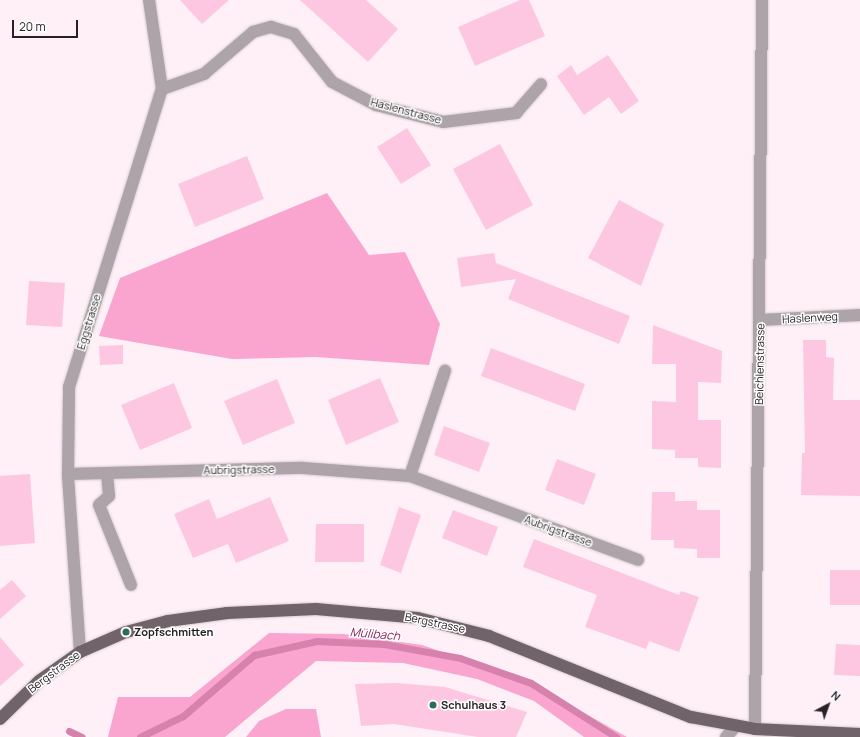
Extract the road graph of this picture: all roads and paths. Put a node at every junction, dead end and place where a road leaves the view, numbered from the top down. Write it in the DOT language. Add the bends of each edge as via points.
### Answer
graph roads {
  1 [pos="149,0"];
  2 [pos="762,0"];
  3 [pos="541,84"];
  4 [pos="162,89"];
  5 [pos="860,315"];
  6 [pos="760,320"];
  7 [pos="445,371"];
  8 [pos="107,473"];
  9 [pos="68,474"];
  10 [pos="410,476"];
  11 [pos="638,560"];
  12 [pos="131,585"];
  13 [pos="80,652"];
  14 [pos="0,718"];
  15 [pos="736,726"];
  16 [pos="755,729"];
  17 [pos="860,734"];
  18 [pos="726,737"];
  1 -- 4 [label="street, Eggstrasse"];
  2 -- 6 [label="street, Beichlenstrasse"];
  3 -- 4 [label="street, Haslenstrasse" via="516,113 443,122 376,105 332,82 294,34 271,27 253,32 204,74"];
  4 -- 9 [label="street, Eggstrasse" via="69,387"];
  5 -- 6 [label="street, Haslenweg"];
  6 -- 16 [label="street, Beichlenstrasse"];
  7 -- 10 [label="street"];
  8 -- 9 [label="street, Aubrigstrasse"];
  8 -- 10 [label="street, Aubrigstrasse" via="303,468"];
  8 -- 12 [label="street" via="109,496 99,505"];
  9 -- 13 [label="street, Eggstrasse"];
  10 -- 11 [label="street, Aubrigstrasse"];
  13 -- 14 [label="main road, Bergstrasse" via="39,681"];
  13 -- 15 [label="main road, Bergstrasse" via="126,632 168,621 228,613 316,609 389,614 418,618 489,636 691,718"];
  15 -- 16 [label="main road, Bergstrasse"];
  15 -- 18 [label="street"];
  16 -- 17 [label="main road, Bergstrasse"];
}
